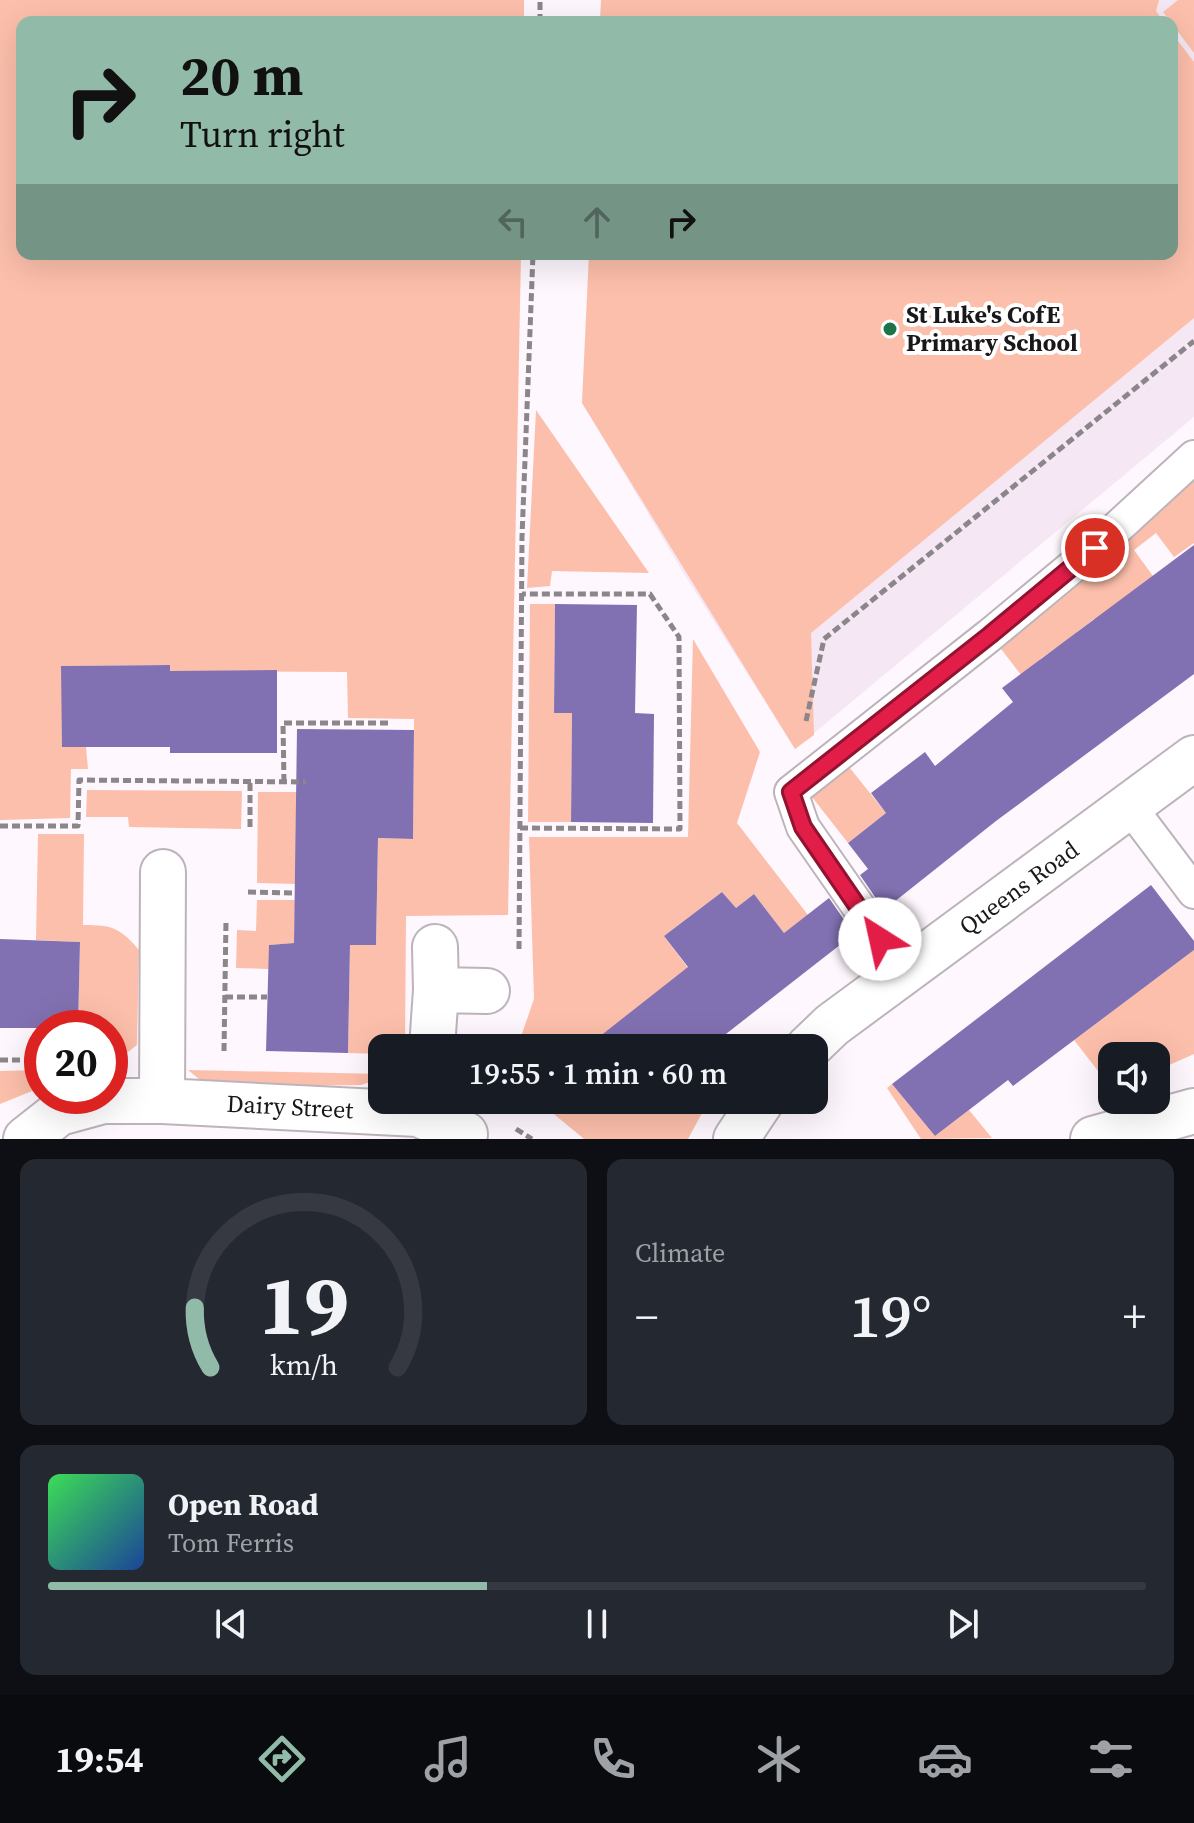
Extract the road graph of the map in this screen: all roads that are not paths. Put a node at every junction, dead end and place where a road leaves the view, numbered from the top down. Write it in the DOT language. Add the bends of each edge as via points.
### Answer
graph roads {
  1 [pos="1194,457"];
  2 [pos="1194,758"];
  3 [pos="1130,807"];
  4 [pos="163,872"];
  5 [pos="1194,892"];
  6 [pos="435,947"];
  7 [pos="904,972"];
  8 [pos="436,990"];
  9 [pos="487,991"];
  10 [pos="433,1034"];
  11 [pos="823,1034"];
  12 [pos="162,1101"];
  13 [pos="368,1106"];
  14 [pos="1194,1111"];
  15 [pos="432,1114"];
  16 [pos="753,1114"];
  17 [pos="465,1134"];
  18 [pos="26,1139"];
  19 [pos="736,1139"];
  20 [pos="1093,1139"];
  1 -- 7 [label="lane" via="1037,597 791,792 803,827"];
  2 -- 3 [label="street, Queens Road"];
  3 -- 5 [label="lane"];
  3 -- 7 [label="street, Queens Road"];
  4 -- 12 [label="street"];
  6 -- 8 [label="street"];
  7 -- 11 [label="street, Queens Road"];
  8 -- 9 [label="street"];
  8 -- 10 [label="street"];
  12 -- 13 [label="street, Dairy Street"];
  12 -- 18 [label="street, Dairy Street" via="103,1101 59,1113"];
  14 -- 20 [label="street"];
  15 -- 17 [label="street, Dairy Street"];
  16 -- 19 [label="street"];
}
